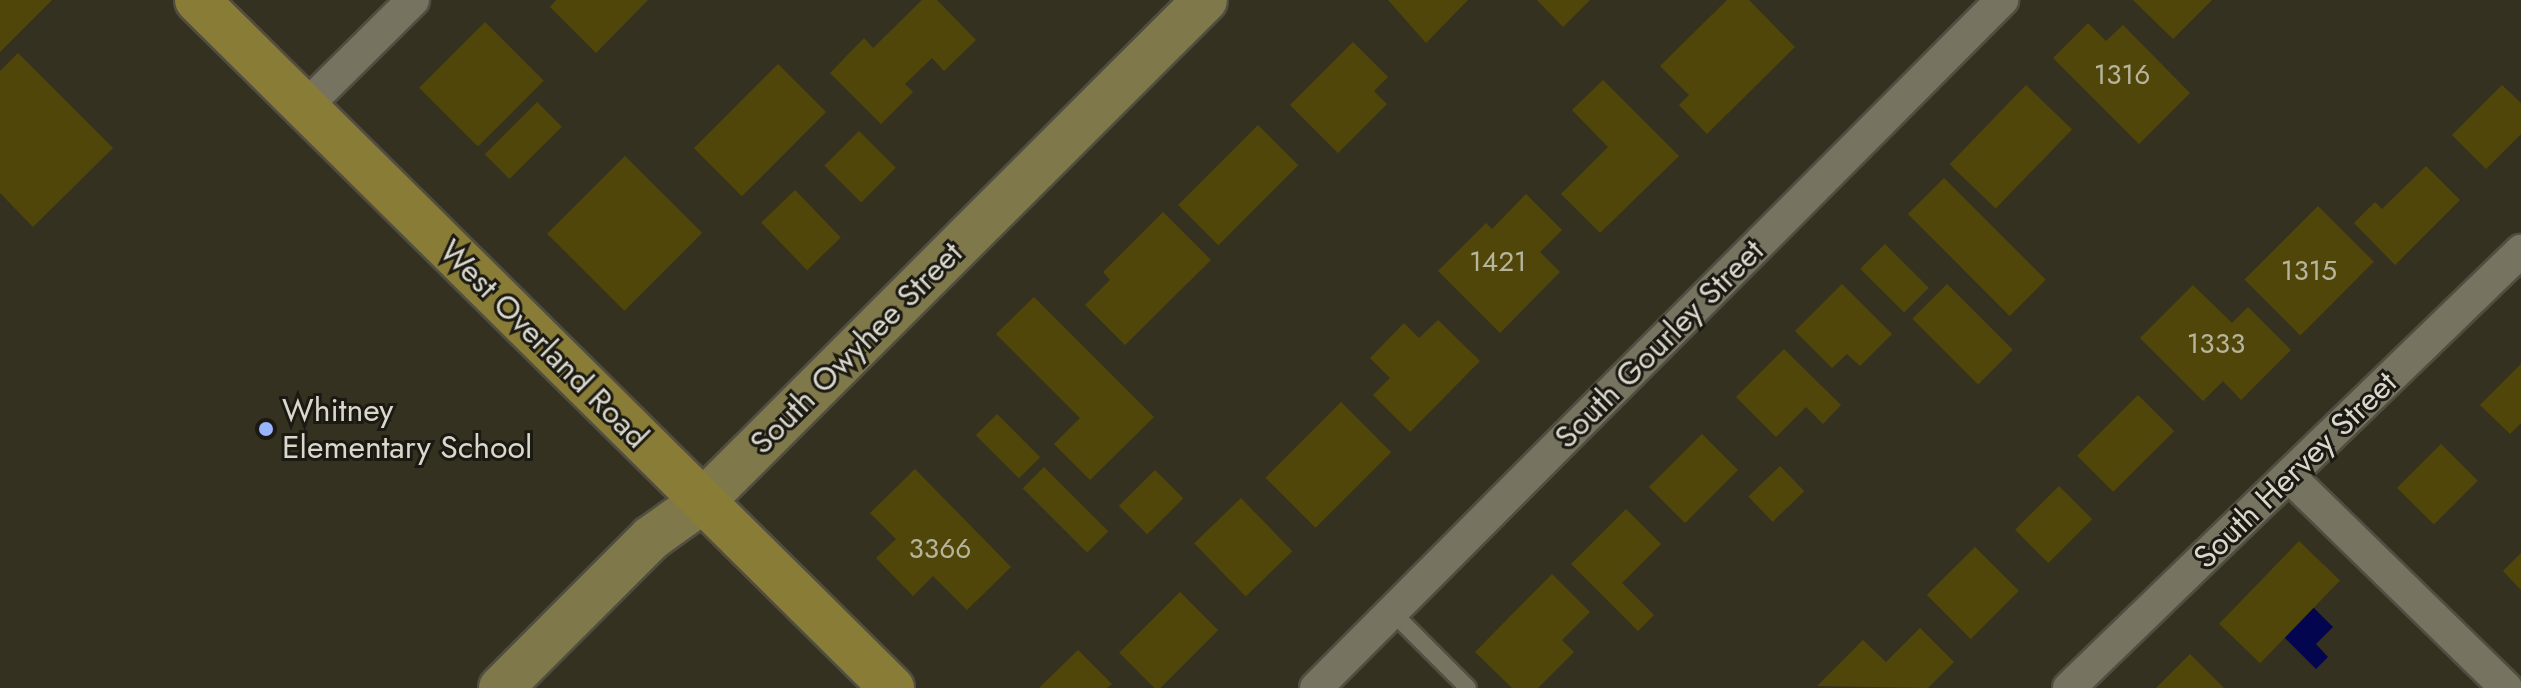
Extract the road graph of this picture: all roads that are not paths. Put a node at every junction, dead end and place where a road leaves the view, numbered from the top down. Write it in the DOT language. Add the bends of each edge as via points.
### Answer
graph roads {
  1 [pos="197,0"];
  2 [pos="413,0"];
  3 [pos="1205,0"];
  4 [pos="2002,0"];
  5 [pos="305,107"];
  6 [pos="2521,251"];
  7 [pos="2289,476"];
  8 [pos="703,501"];
  9 [pos="1392,612"];
  10 [pos="880,684"];
  11 [pos="501,688"];
  12 [pos="1316,688"];
  13 [pos="1468,688"];
  14 [pos="2069,688"];
  15 [pos="2506,688"];
  1 -- 5 [label="main road, West Overland Road"];
  2 -- 5 [label="street"];
  3 -- 8 [label="street, South Owyhee Street"];
  4 -- 9 [label="street, South Gourley Street"];
  5 -- 8 [label="main road, West Overland Road"];
  6 -- 7 [label="street, South Hervey Street"];
  7 -- 14 [label="street, South Hervey Street"];
  7 -- 15 [label="street"];
  8 -- 10 [label="main road, West Overland Road"];
  8 -- 11 [label="street, South Owyhee Street" via="651,538"];
  9 -- 12 [label="street, South Gourley Street"];
  9 -- 13 [label="lane"];
}
